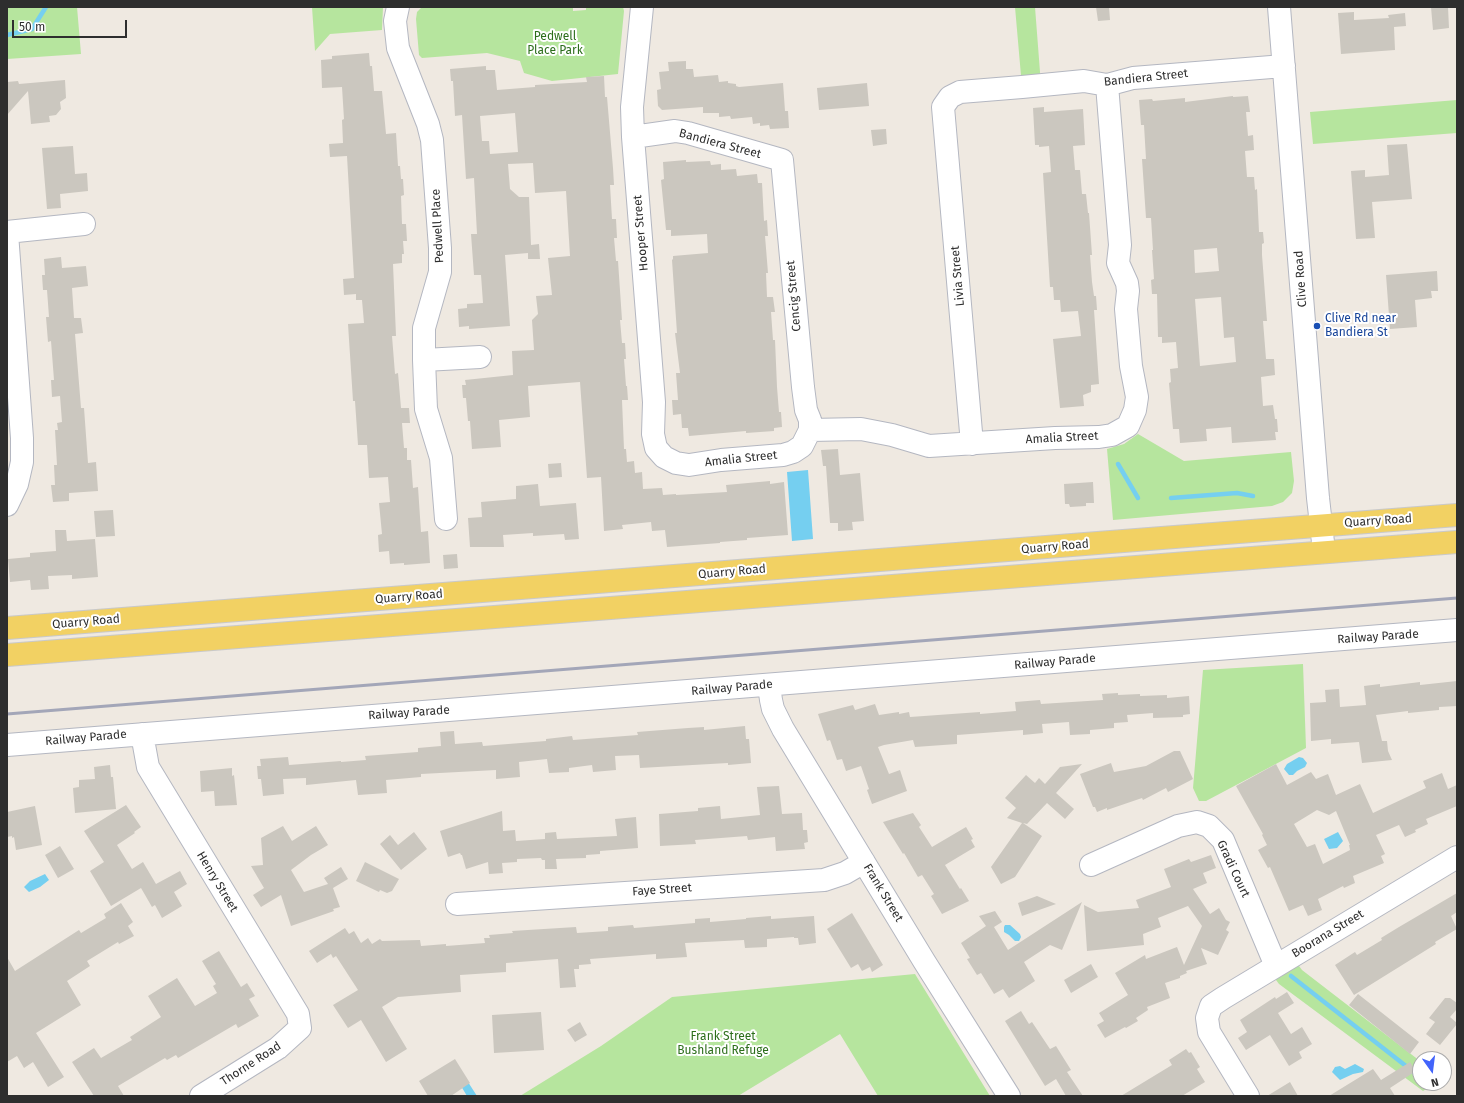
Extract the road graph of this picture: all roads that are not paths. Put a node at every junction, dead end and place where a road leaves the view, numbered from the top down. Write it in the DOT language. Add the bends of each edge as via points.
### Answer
graph roads {
  1 [pos="398,7"];
  2 [pos="642,7"];
  3 [pos="1279,7"];
  4 [pos="1284,66"];
  5 [pos="1107,85"];
  6 [pos="944,107"];
  7 [pos="633,137"];
  8 [pos="782,160"];
  9 [pos="84,224"];
  10 [pos="7,233"];
  11 [pos="480,357"];
  12 [pos="424,360"];
  13 [pos="810,430"];
  14 [pos="972,444"];
  15 [pos="664,457"];
  16 [pos="7,505"];
  17 [pos="1457,515"];
  18 [pos="446,519"];
  19 [pos="1322,525"];
  20 [pos="1457,542"];
  21 [pos="1040,548"];
  22 [pos="1324,551"];
  23 [pos="1043,574"];
  24 [pos="7,628"];
  25 [pos="1457,630"];
  26 [pos="7,655"];
  27 [pos="769,685"];
  28 [pos="142,734"];
  29 [pos="7,745"];
  30 [pos="1457,857"];
  31 [pos="864,862"];
  32 [pos="1091,865"];
  33 [pos="457,904"];
  34 [pos="1276,966"];
  35 [pos="300,1028"];
  36 [pos="1244,1095"];
  37 [pos="201,1096"];
  38 [pos="1009,1096"];
  1 -- 12 [label="street, Pedwell Place" via="395,21 398,48 432,140 440,248 440,272 424,328"];
  2 -- 7 [label="street, Hooper Street" via="632,108"];
  3 -- 4 [label="street, Clive Road"];
  4 -- 5 [label="street, Bandiera Street" via="1133,78"];
  4 -- 19 [label="street, Clive Road"];
  5 -- 6 [label="street, Bandiera Street" via="1084,82 960,92 950,96"];
  5 -- 14 [label="street, Amalia Street" via="1120,239 1118,263 1128,291 1126,309 1131,366 1137,396 1135,410 1128,426 1112,435"];
  6 -- 14 [label="street, Livia Street"];
  7 -- 8 [label="street, Bandiera Street" via="688,133"];
  7 -- 15 [label="street, Hooper Street" via="654,402 653,434 656,448"];
  8 -- 13 [label="street, Cencig Street" via="803,387"];
  9 -- 10 [label="street"];
  10 -- 16 [label="street" via="22,462 17,484"];
  11 -- 12 [label="street"];
  12 -- 18 [label="street, Pedwell Place" via="426,409 441,458"];
  13 -- 14 [label="street, Amalia Street" via="862,429 929,446"];
  13 -- 15 [label="street, Amalia Street" via="802,446 783,455 689,465 676,463"];
  17 -- 19 [label="main road, Quarry Road"];
  19 -- 21 [label="main road, Quarry Road"];
  19 -- 22 [label="street, Clive Road"];
  20 -- 22 [label="main road, Quarry Road"];
  21 -- 23 [label="main road"];
  21 -- 24 [label="main road, Quarry Road"];
  22 -- 23 [label="main road, Quarry Road"];
  23 -- 26 [label="main road, Quarry Road"];
  25 -- 27 [label="street, Railway Parade"];
  27 -- 28 [label="street, Railway Parade"];
  27 -- 31 [label="street, Frank Street" via="773,709 783,729"];
  28 -- 29 [label="street, Railway Parade"];
  28 -- 35 [label="street, Henry Street" via="148,767 298,1014"];
  30 -- 34 [label="street, Boorana Street"];
  31 -- 33 [label="street, Faye Street" via="845,873 824,880"];
  31 -- 38 [label="street, Frank Street"];
  32 -- 34 [label="street, Gradi Court" via="1178,826 1197,822 1209,826 1222,840"];
  34 -- 36 [label="street, Boorana Street" via="1211,1006 1207,1018 1209,1032"];
  35 -- 37 [label="street, Thorne Road" via="278,1048"];
}
